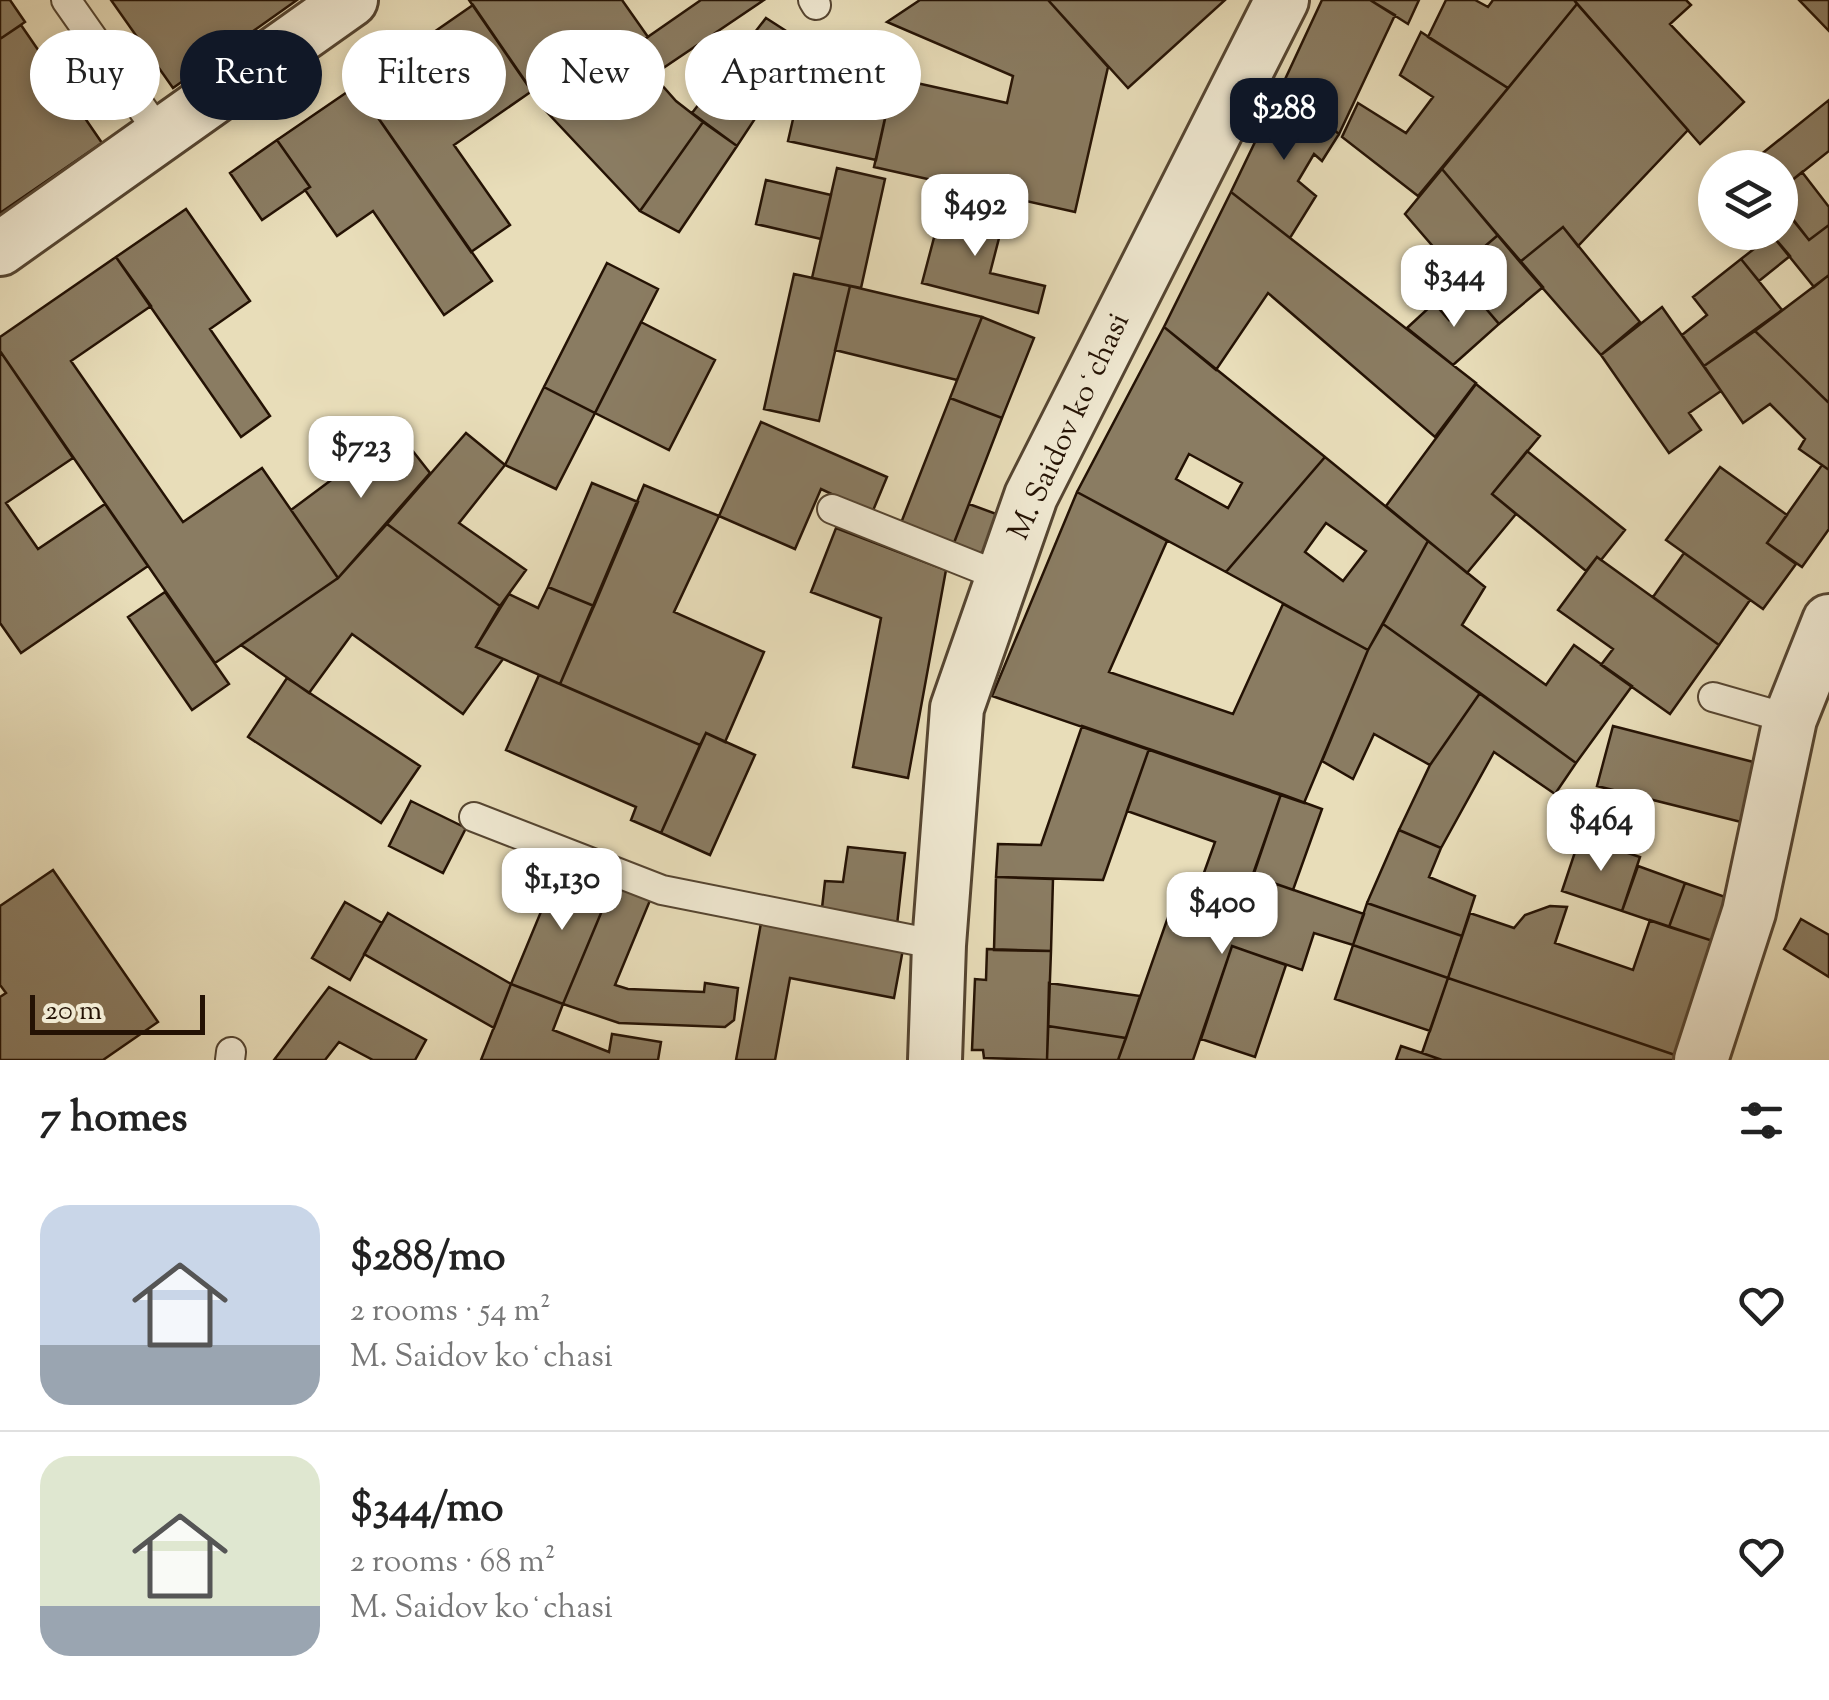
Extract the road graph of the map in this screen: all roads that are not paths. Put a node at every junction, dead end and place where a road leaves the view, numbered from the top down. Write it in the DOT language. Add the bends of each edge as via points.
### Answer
graph roads {
  1 [pos="66,0"];
  2 [pos="351,0"];
  3 [pos="1282,0"];
  4 [pos="160,134"];
  5 [pos="0,248"];
  6 [pos="832,508"];
  7 [pos="1002,577"];
  8 [pos="1829,622"];
  9 [pos="1713,697"];
  10 [pos="1790,720"];
  11 [pos="474,818"];
  12 [pos="940,945"];
  13 [pos="935,1060"];
  14 [pos="1701,1060"];
  1 -- 4 [label="lane"];
  2 -- 4 [label="street"];
  3 -- 7 [label="street, M. Saidov koʻchasi" via="1031,496"];
  4 -- 5 [label="street"];
  6 -- 7 [label="lane"];
  7 -- 12 [label="street, M. Saidov koʻchasi" via="957,708"];
  8 -- 10 [label="street"];
  9 -- 10 [label="lane"];
  10 -- 14 [label="street" via="1750,912"];
  11 -- 12 [label="lane" via="662,890"];
  12 -- 13 [label="street, M. Saidov koʻchasi"];
}
